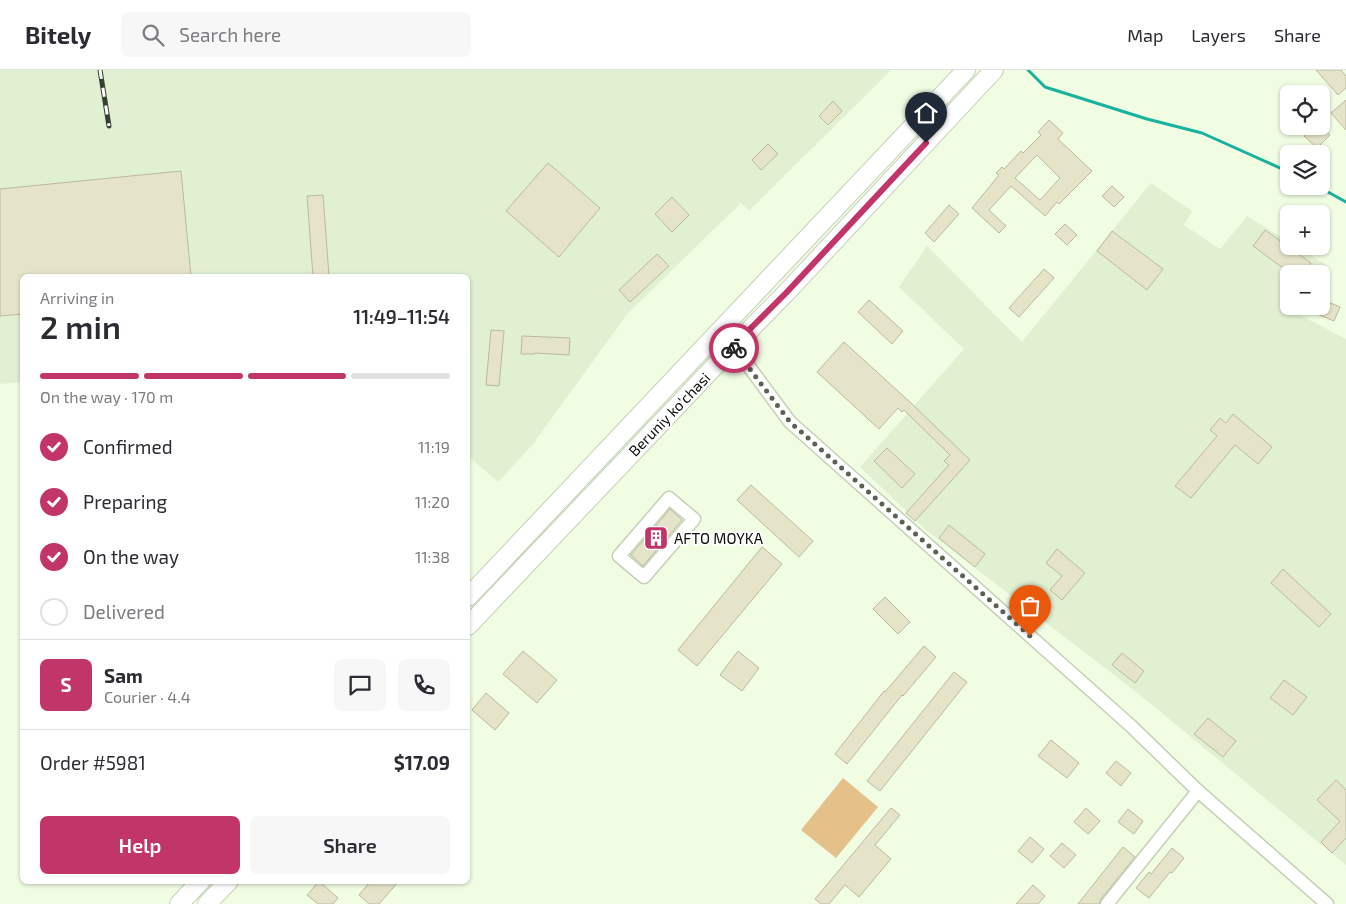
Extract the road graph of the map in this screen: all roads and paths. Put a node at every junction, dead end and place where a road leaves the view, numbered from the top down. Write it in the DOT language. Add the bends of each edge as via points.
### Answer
graph roads {
  1 [pos="966,70"];
  2 [pos="990,75"];
  3 [pos="884,156"];
  4 [pos="900,171"];
  5 [pos="733,346"];
  6 [pos="694,520"];
  7 [pos="537,523"];
  8 [pos="552,536"];
  9 [pos="470,595"];
  10 [pos="470,624"];
  11 [pos="1198,791"];
  12 [pos="197,884"];
  13 [pos="225,884"];
  14 [pos="179,904"];
  15 [pos="207,904"];
  16 [pos="1107,904"];
  17 [pos="1327,904"];
  1 -- 3 [label="main road, Beruniy ko'chasi"];
  2 -- 4 [label="main road, Beruniy ko'chasi"];
  3 -- 4 [label="main road"];
  3 -- 7 [label="main road, Beruniy ko'chasi"];
  4 -- 5 [label="main road, Beruniy ko'chasi"];
  5 -- 8 [label="main road, Beruniy ko'chasi"];
  5 -- 11 [label="street" via="790,422 1132,726"];
  6 -- 6 [label="street" via="644,577 619,556 669,498"];
  7 -- 8 [label="main road"];
  7 -- 9 [label="main road, Beruniy ko'chasi"];
  8 -- 10 [label="main road, Beruniy ko'chasi"];
  11 -- 16 [label="street"];
  11 -- 17 [label="street"];
  12 -- 14 [label="main road"];
  13 -- 15 [label="main road"];
}
